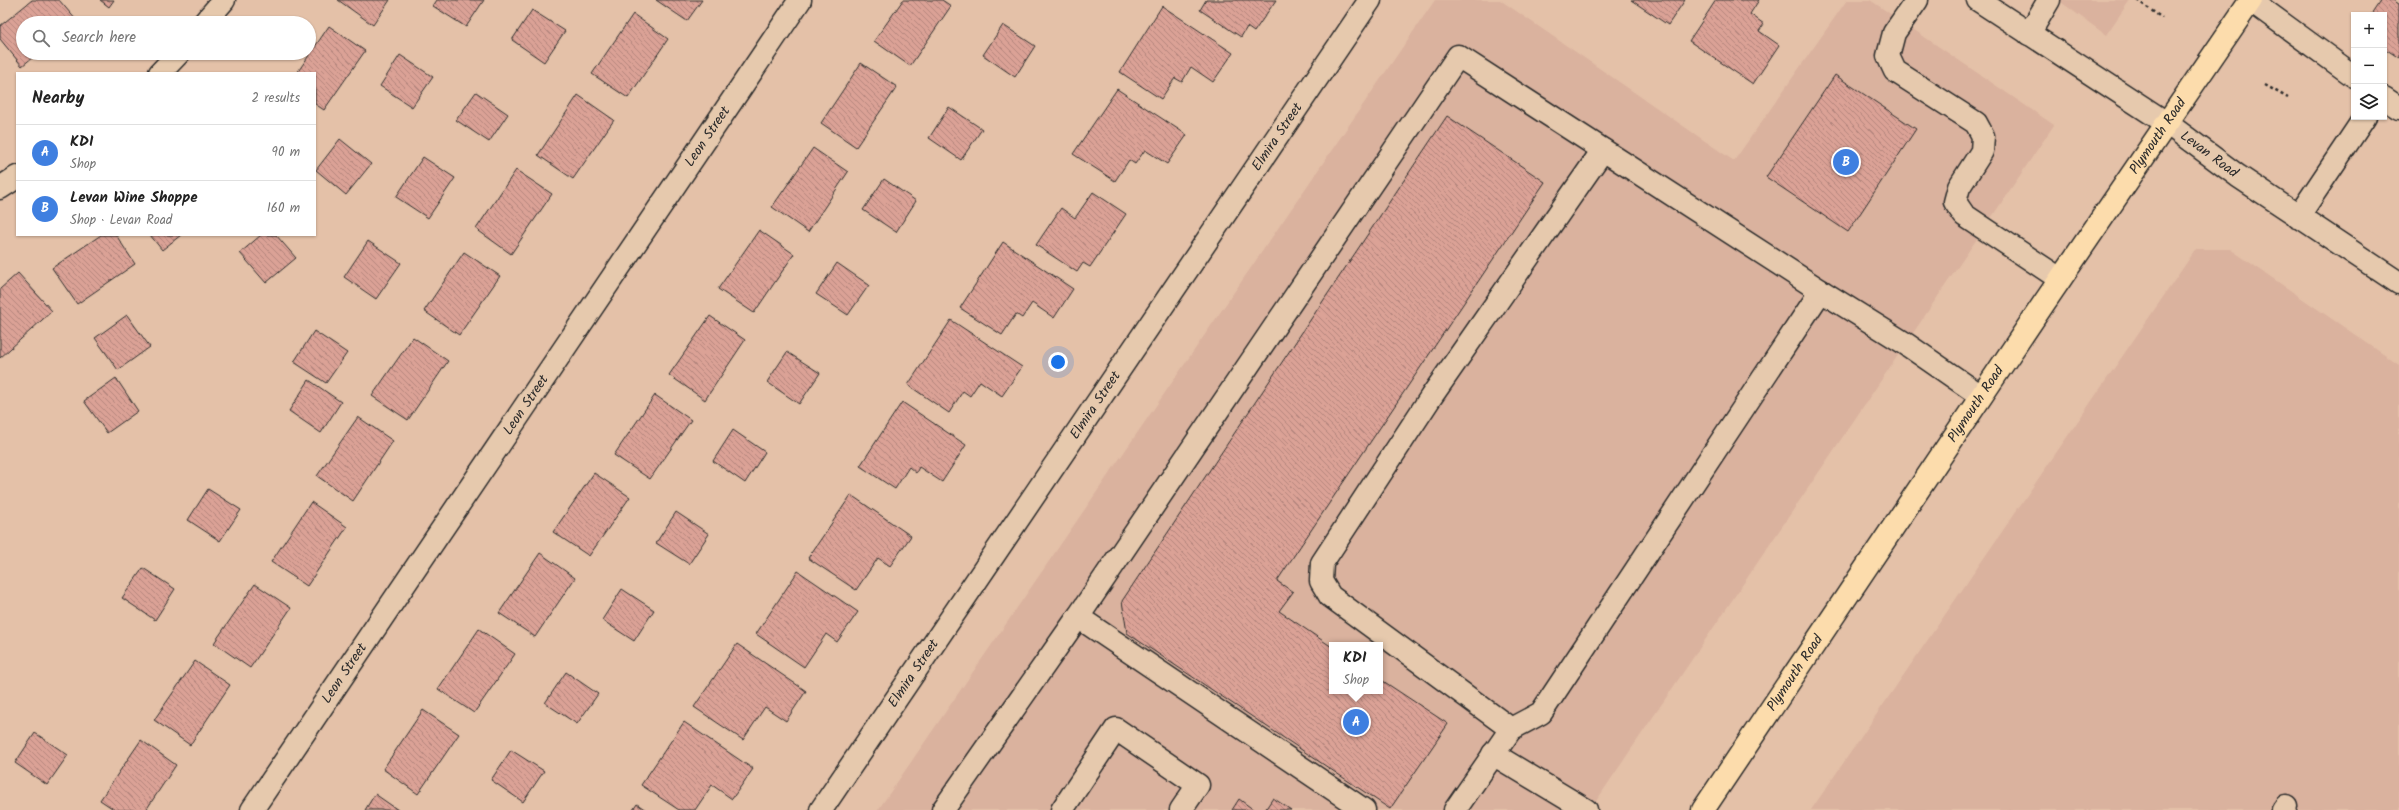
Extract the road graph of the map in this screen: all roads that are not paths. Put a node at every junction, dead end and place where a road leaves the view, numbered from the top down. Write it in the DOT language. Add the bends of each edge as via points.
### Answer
graph roads {
  1 [pos="224,0"];
  2 [pos="800,0"];
  3 [pos="1370,0"];
  4 [pos="1917,0"];
  5 [pos="1978,0"];
  6 [pos="2049,0"];
  7 [pos="2251,0"];
  8 [pos="210,16"];
  9 [pos="2029,34"];
  10 [pos="172,60"];
  11 [pos="161,72"];
  12 [pos="2351,74"];
  13 [pos="2387,100"];
  14 [pos="2399,108"];
  15 [pos="2363,120"];
  16 [pos="2168,124"];
  17 [pos="1603,150"];
  18 [pos="16,178"];
  19 [pos="0,188"];
  20 [pos="2298,217"];
  21 [pos="2060,279"];
  22 [pos="2397,279"];
  23 [pos="1821,291"];
  24 [pos="1981,396"];
  25 [pos="1078,617"];
  26 [pos="1511,729"];
  27 [pos="1493,754"];
  28 [pos="252,810"];
  29 [pos="821,810"];
  30 [pos="943,810"];
  31 [pos="1062,810"];
  32 [pos="1181,810"];
  33 [pos="1364,810"];
  34 [pos="1455,810"];
  35 [pos="1586,810"];
  36 [pos="1703,810"];
  1 -- 8 [label="street"];
  2 -- 28 [label="street, Leon Street"];
  3 -- 29 [label="street, Elmira Street"];
  4 -- 21 [label="street" via="1894,33 1888,56 1895,72 1976,123 1983,136 1982,151 1959,187 1955,202 1964,215"];
  5 -- 9 [label="street, Levan Road"];
  6 -- 9 [label="street"];
  7 -- 12 [label="street"];
  7 -- 16 [label="main road, Plymouth Road"];
  9 -- 16 [label="street, Levan Road"];
  10 -- 11 [label="street"];
  13 -- 14 [label="street"];
  15 -- 20 [label="street"];
  16 -- 20 [label="street, Levan Road"];
  16 -- 21 [label="main road, Plymouth Road"];
  17 -- 23 [label="street"];
  17 -- 25 [label="street" via="1458,56"];
  17 -- 26 [label="street" via="1432,397 1322,563 1321,581 1330,596"];
  18 -- 19 [label="street"];
  20 -- 22 [label="street, Levan Road"];
  21 -- 24 [label="main road, Plymouth Road"];
  23 -- 24 [label="street" via="1906,344"];
  23 -- 26 [label="street" via="1541,713"];
  24 -- 36 [label="main road, Plymouth Road"];
  25 -- 30 [label="street"];
  25 -- 33 [label="street"];
  26 -- 27 [label="street"];
  27 -- 34 [label="street"];
  27 -- 35 [label="street"];
  31 -- 32 [label="street" via="1116,729 1198,785"];
}
